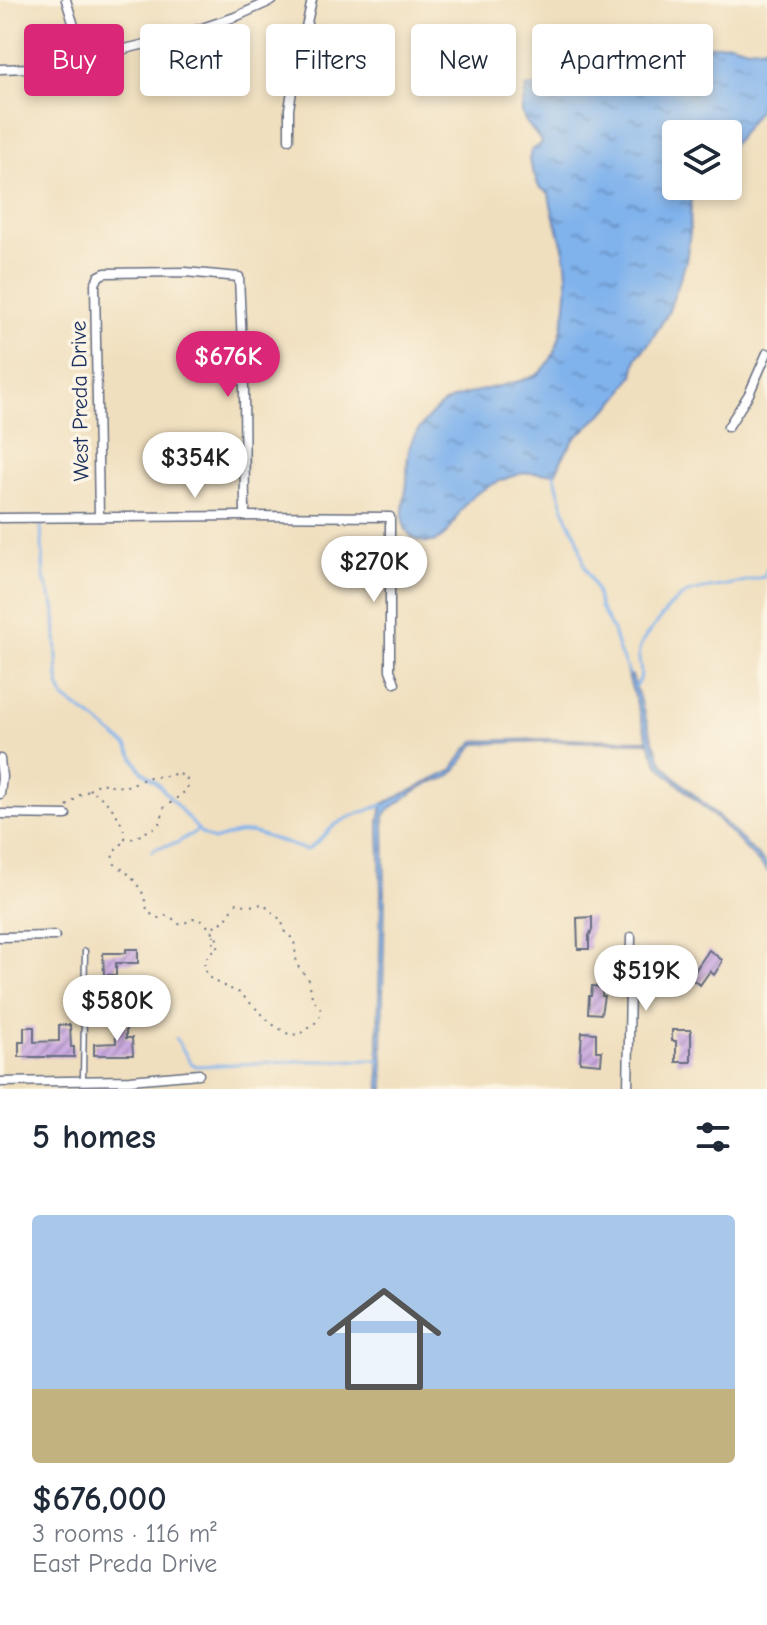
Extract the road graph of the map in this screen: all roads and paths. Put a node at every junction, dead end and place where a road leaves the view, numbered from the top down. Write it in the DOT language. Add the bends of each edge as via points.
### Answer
graph roads {
  1 [pos="66,0"];
  2 [pos="273,0"];
  3 [pos="312,0"];
  4 [pos="73,24"];
  5 [pos="124,49"];
  6 [pos="24,68"];
  7 [pos="0,69"];
  8 [pos="289,139"];
  9 [pos="767,353"];
  10 [pos="728,427"];
  11 [pos="245,516"];
  12 [pos="99,517"];
  13 [pos="0,518"];
  14 [pos="395,683"];
  15 [pos="0,759"];
  16 [pos="89,791"];
  17 [pos="0,794"];
  18 [pos="0,814"];
  19 [pos="62,815"];
  20 [pos="125,840"];
  21 [pos="222,923"];
  22 [pos="208,927"];
  23 [pos="214,934"];
  24 [pos="55,936"];
  25 [pos="0,937"];
  26 [pos="631,937"];
  27 [pos="85,951"];
  28 [pos="199,1074"];
  29 [pos="83,1081"];
  30 [pos="0,1082"];
  31 [pos="628,1089"];
  1 -- 4 [label="street"];
  2 -- 5 [label="street" via="175,37"];
  3 -- 8 [label="street" via="289,109"];
  6 -- 7 [label="street"];
  9 -- 10 [label="street"];
  11 -- 12 [label="street"];
  11 -- 12 [label="street, West Preda Drive" via="240,281 185,272 105,273 95,284"];
  11 -- 14 [label="street" via="390,517 390,670"];
  12 -- 13 [label="street"];
  15 -- 17 [label="street"];
  16 -- 19 [label="path"];
  16 -- 20 [label="path" via="102,797 123,823"];
  16 -- 20 [label="path" via="99,783 124,787 155,776 186,777 187,790 164,808 157,826"];
  18 -- 19 [label="street"];
  20 -- 22 [label="path" via="113,861 142,892 150,914 170,916 181,925 198,919"];
  21 -- 22 [label="path"];
  21 -- 23 [label="path"];
  21 -- 23 [label="path" via="237,903 263,904 278,915 294,940 295,960 320,1008 318,1019 300,1034 285,1033 240,993 207,976 204,962 213,952"];
  22 -- 23 [label="path"];
  24 -- 25 [label="street"];
  26 -- 31 [label="street"];
  27 -- 29 [label="lane"];
  28 -- 29 [label="street"];
  29 -- 30 [label="street"];
}
